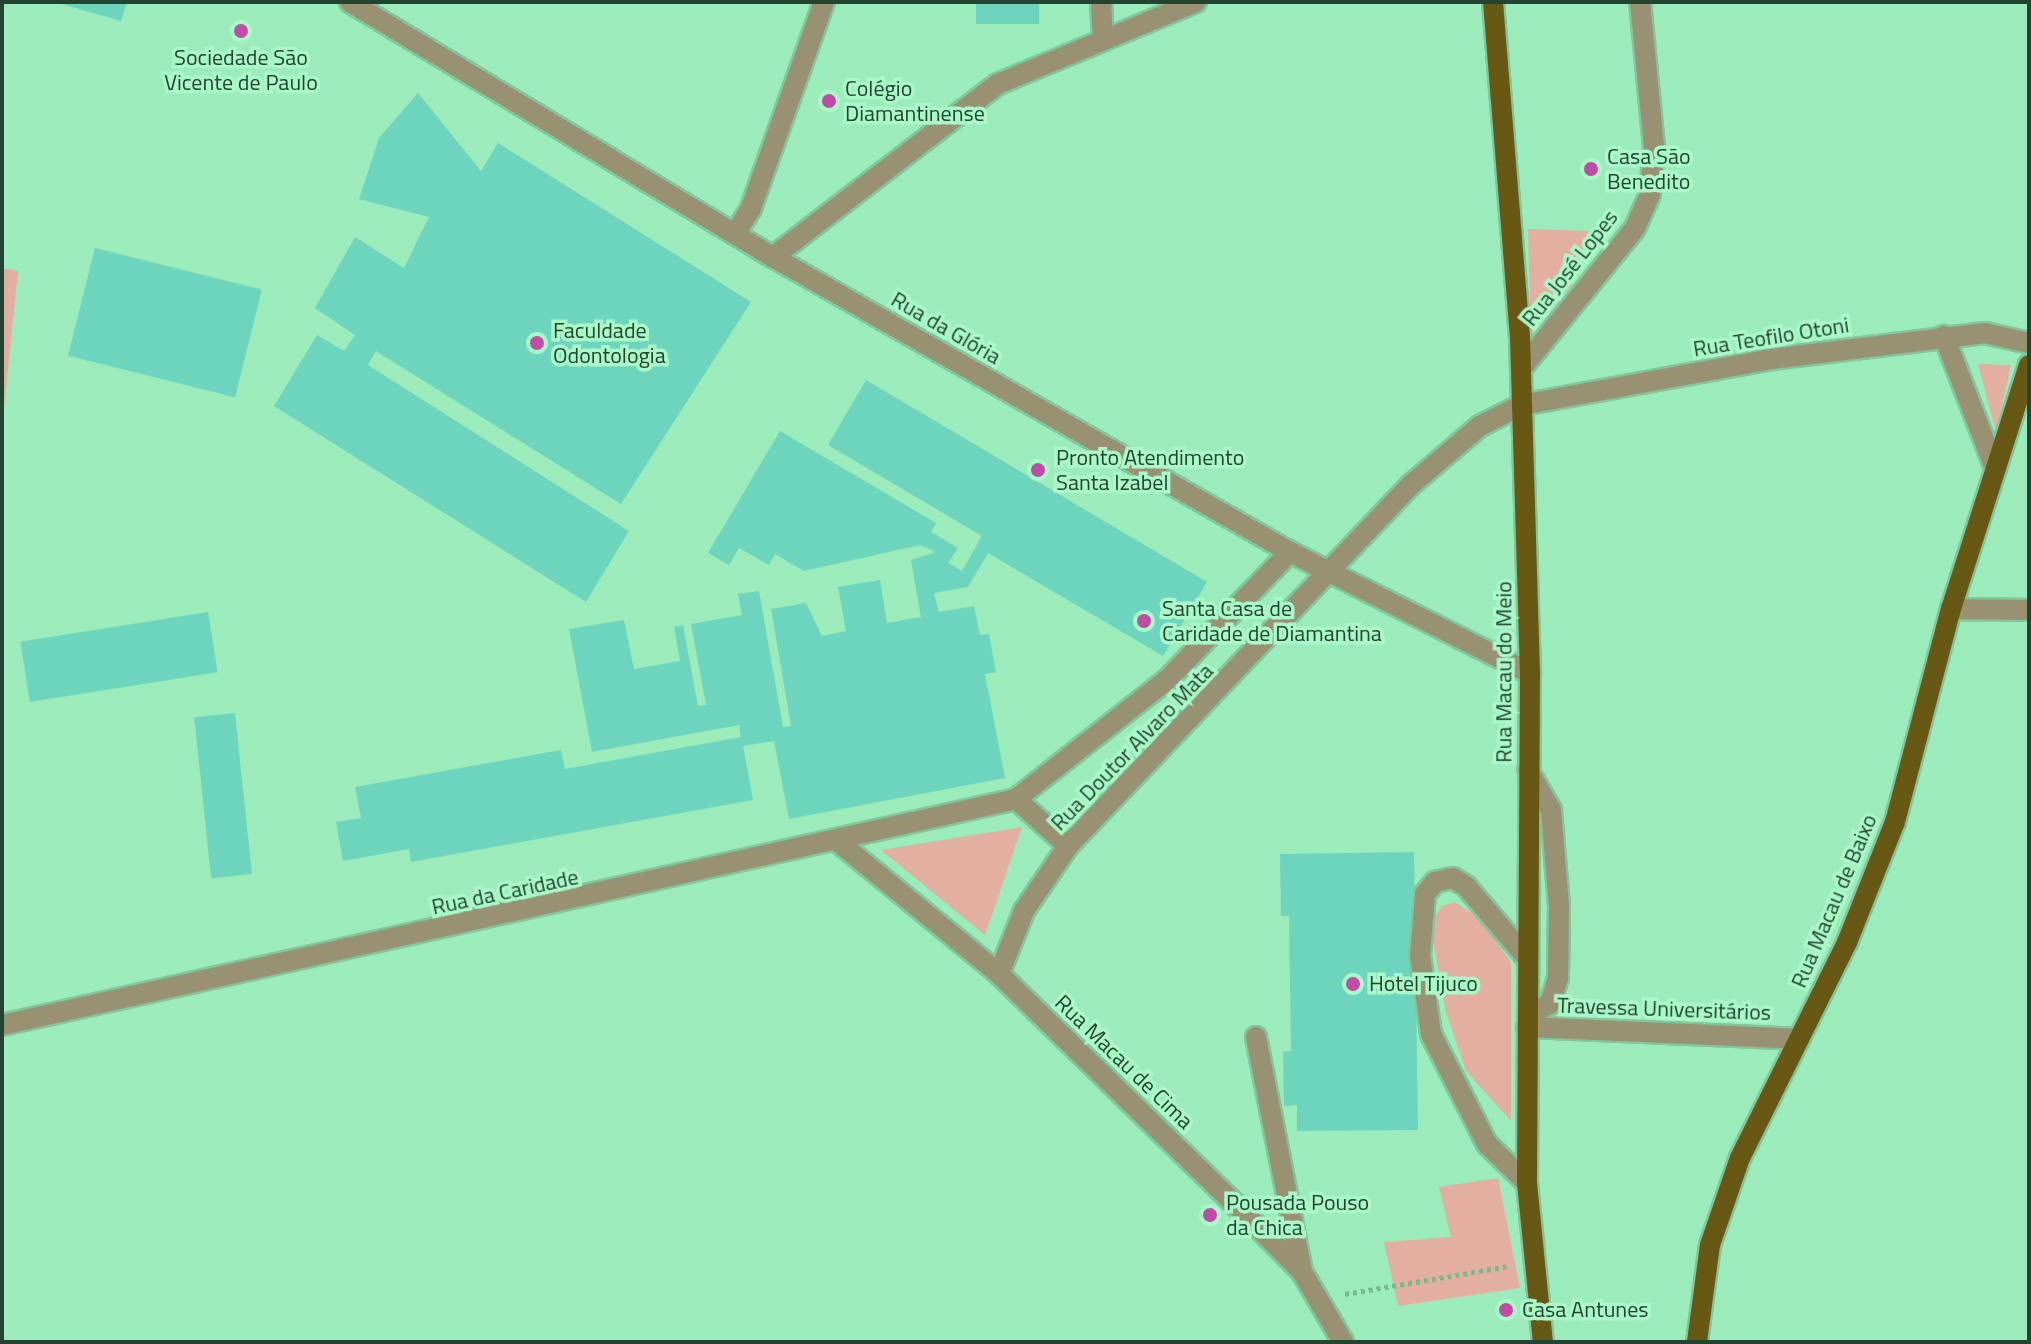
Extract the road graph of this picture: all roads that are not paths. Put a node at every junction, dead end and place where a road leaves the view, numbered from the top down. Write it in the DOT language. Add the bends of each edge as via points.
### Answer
graph roads {
  1 [pos="350,2"];
  2 [pos="824,2"];
  3 [pos="1101,2"];
  4 [pos="1196,2"];
  5 [pos="1493,2"];
  6 [pos="1640,2"];
  7 [pos="1103,35"];
  8 [pos="735,234"];
  9 [pos="773,257"];
  10 [pos="1944,336"];
  11 [pos="2029,343"];
  12 [pos="2029,365"];
  13 [pos="1521,369"];
  14 [pos="1521,405"];
  15 [pos="1995,468"];
  16 [pos="1290,552"];
  17 [pos="1329,573"];
  18 [pos="1951,609"];
  19 [pos="2029,610"];
  20 [pos="1530,673"];
  21 [pos="1528,770"];
  22 [pos="1016,799"];
  23 [pos="841,844"];
  24 [pos="1068,846"];
  25 [pos="1528,959"];
  26 [pos="999,974"];
  27 [pos="1528,1021"];
  28 [pos="2,1025"];
  29 [pos="1256,1037"];
  30 [pos="1799,1039"];
  31 [pos="1527,1183"];
  32 [pos="1302,1272"];
  33 [pos="1343,1342"];
  34 [pos="1543,1342"];
  35 [pos="1697,1342"];
  1 -- 8 [label="street, Rua da Glória"];
  2 -- 8 [label="street" via="751,208"];
  3 -- 7 [label="street"];
  4 -- 7 [label="street"];
  5 -- 13 [label="main road, Rua Macau do Meio"];
  6 -- 13 [label="street, Rua José Lopes" via="1654,147 1650,194 1635,228"];
  7 -- 9 [label="street" via="998,84"];
  8 -- 9 [label="street, Rua da Glória"];
  9 -- 16 [label="street, Rua da Glória"];
  10 -- 11 [label="street, Rua Teofilo Otoni" via="1985,333"];
  10 -- 14 [label="street, Rua Teofilo Otoni"];
  10 -- 15 [label="street"];
  12 -- 15 [label="main road, Rua Macau de Baixo"];
  13 -- 14 [label="main road, Rua Macau do Meio"];
  14 -- 17 [label="street, Rua Teofilo Otoni" via="1480,426 1412,484"];
  14 -- 20 [label="main road, Rua Macau do Meio"];
  15 -- 18 [label="main road, Rua Macau de Baixo"];
  16 -- 17 [label="street, Rua da Glória"];
  16 -- 22 [label="street" via="1169,678"];
  17 -- 20 [label="street, Rua da Glória"];
  17 -- 24 [label="street, Rua Doutor Alvaro Mata"];
  18 -- 19 [label="street"];
  18 -- 30 [label="main road, Rua Macau de Baixo" via="1895,822"];
  20 -- 21 [label="main road, Rua Macau do Meio"];
  21 -- 25 [label="main road, Rua Macau do Meio"];
  21 -- 27 [label="street" via="1551,810 1559,906 1558,978 1550,1004"];
  22 -- 23 [label="street, Rua da Caridade"];
  22 -- 24 [label="street"];
  23 -- 26 [label="street, Rua Macau de Cima"];
  23 -- 28 [label="street, Rua da Caridade"];
  24 -- 26 [label="street, Rua Doutor Alvaro Mata" via="1024,911"];
  25 -- 27 [label="main road, Rua Macau do Meio"];
  25 -- 31 [label="street" via="1466,886 1453,878 1435,882 1425,894 1420,956 1431,1034 1487,1144"];
  26 -- 32 [label="street, Rua Macau de Cima"];
  27 -- 30 [label="street, Travessa Universitários"];
  27 -- 31 [label="main road, Rua Macau do Meio"];
  29 -- 32 [label="street"];
  30 -- 35 [label="main road, Rua Macau de Baixo" via="1740,1158 1710,1245"];
  31 -- 34 [label="main road, Rua Macau do Meio"];
  32 -- 33 [label="street, Rua Macau de Cima"];
}
